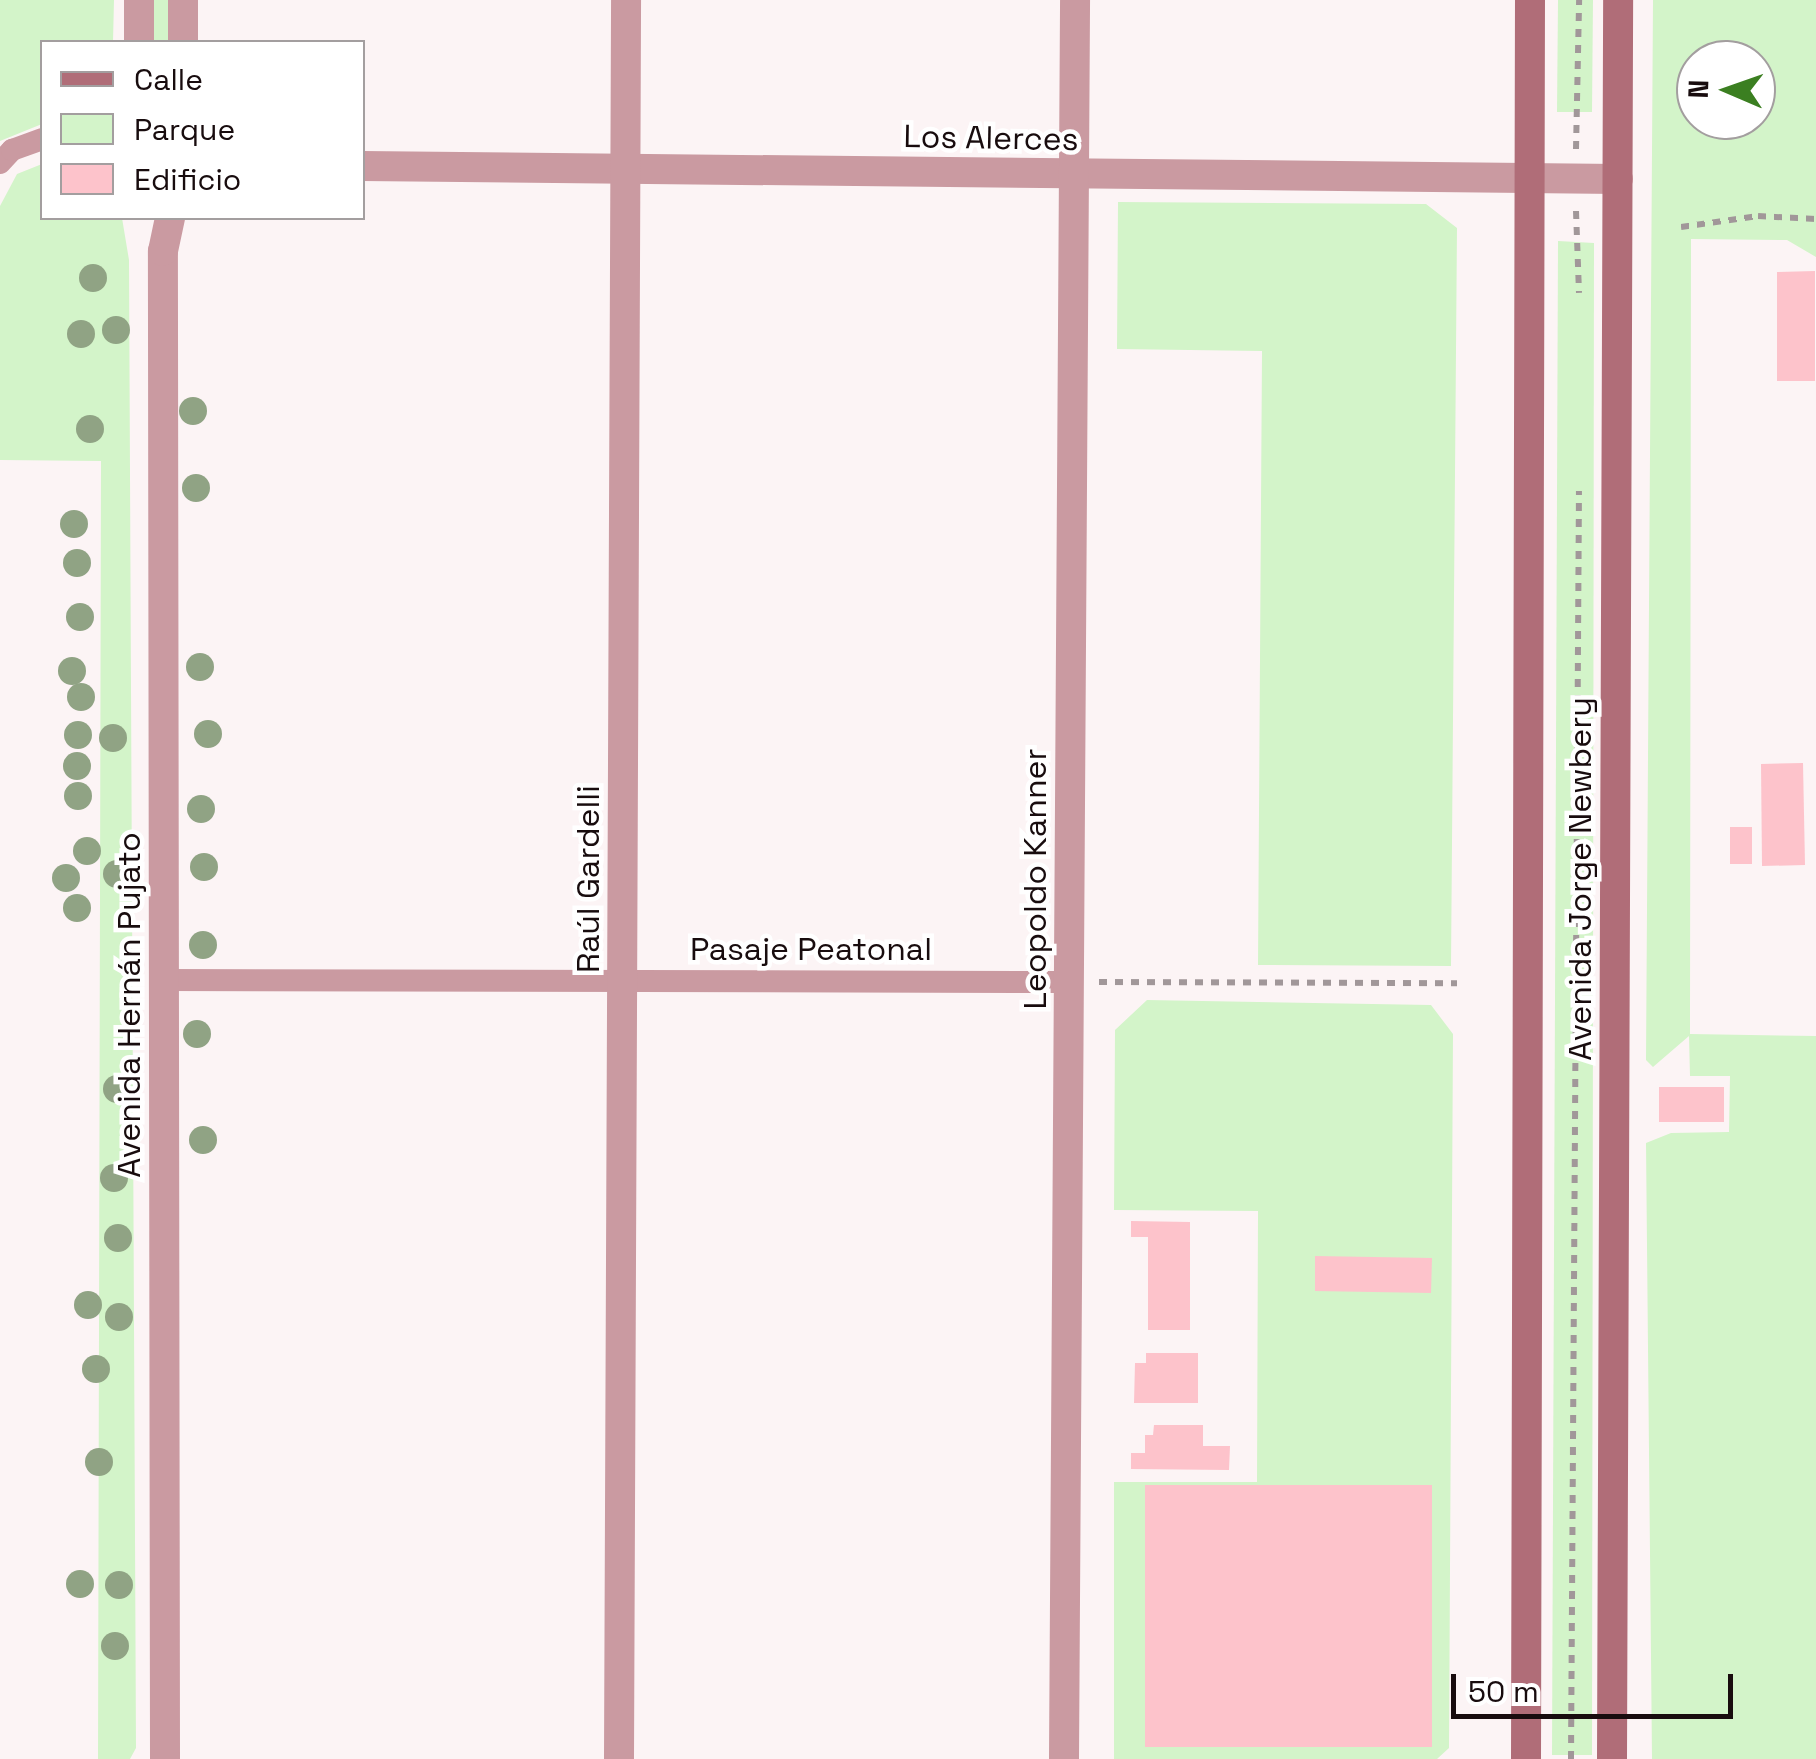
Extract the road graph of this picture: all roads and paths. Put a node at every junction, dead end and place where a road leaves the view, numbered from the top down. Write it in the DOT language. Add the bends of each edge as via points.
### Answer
graph roads {
  1 [pos="139,0"];
  2 [pos="183,0"];
  3 [pos="626,0"];
  4 [pos="1075,0"];
  5 [pos="1530,0"];
  6 [pos="1580,0"];
  7 [pos="1618,0"];
  8 [pos="139,40"];
  9 [pos="183,40"];
  10 [pos="1564,101"];
  11 [pos="1576,101"];
  12 [pos="1586,101"];
  13 [pos="40,140"];
  14 [pos="0,163"];
  15 [pos="365,166"];
  16 [pos="626,168"];
  17 [pos="1074,174"];
  18 [pos="1529,178"];
  19 [pos="1618,179"];
  20 [pos="1816,219"];
  21 [pos="155,220"];
  22 [pos="170,220"];
  23 [pos="1681,226"];
  24 [pos="1565,244"];
  25 [pos="1577,245"];
  26 [pos="1587,245"];
  27 [pos="163,252"];
  28 [pos="1580,311"];
  29 [pos="1579,471"];
  30 [pos="164,980"];
  31 [pos="622,981"];
  32 [pos="1069,982"];
  33 [pos="1457,983"];
  34 [pos="165,1759"];
  35 [pos="619,1759"];
  36 [pos="1064,1759"];
  37 [pos="1526,1759"];
  38 [pos="1571,1759"];
  39 [pos="1612,1759"];
  1 -- 8 [label="street"];
  2 -- 9 [label="street"];
  3 -- 16 [label="street, Raúl Gardelli"];
  4 -- 17 [label="street, Leopoldo Kanner"];
  5 -- 18 [label="main road, Avenida Jorge Newbery"];
  6 -- 11 [label="path"];
  7 -- 19 [label="main road, Avenida Jorge Newbery"];
  10 -- 11 [label="path"];
  11 -- 12 [label="path"];
  13 -- 14 [label="lane" via="12,150"];
  15 -- 16 [label="street, Los Alerces"];
  16 -- 17 [label="street, Los Alerces"];
  16 -- 31 [label="street, Raúl Gardelli"];
  17 -- 18 [label="street, Los Alerces"];
  17 -- 32 [label="street, Leopoldo Kanner"];
  18 -- 19 [label="street, Los Alerces"];
  18 -- 37 [label="main road, Avenida Jorge Newbery"];
  19 -- 39 [label="main road, Avenida Jorge Newbery"];
  20 -- 23 [label="path" via="1758,216"];
  21 -- 27 [label="street, Avenida Hernán Pujato"];
  22 -- 27 [label="street, Avenida Hernán Pujato"];
  24 -- 25 [label="path"];
  25 -- 26 [label="path"];
  25 -- 28 [label="path"];
  27 -- 30 [label="street, Avenida Hernán Pujato"];
  29 -- 38 [label="path, Avenida Jorge Newbery"];
  30 -- 31 [label="lane, Pasaje Peatonal"];
  30 -- 34 [label="street, Avenida Hernán Pujato"];
  31 -- 32 [label="lane, Pasaje Peatonal"];
  31 -- 35 [label="street, Raúl Gardelli"];
  32 -- 33 [label="path"];
  32 -- 36 [label="street, Leopoldo Kanner"];
}
